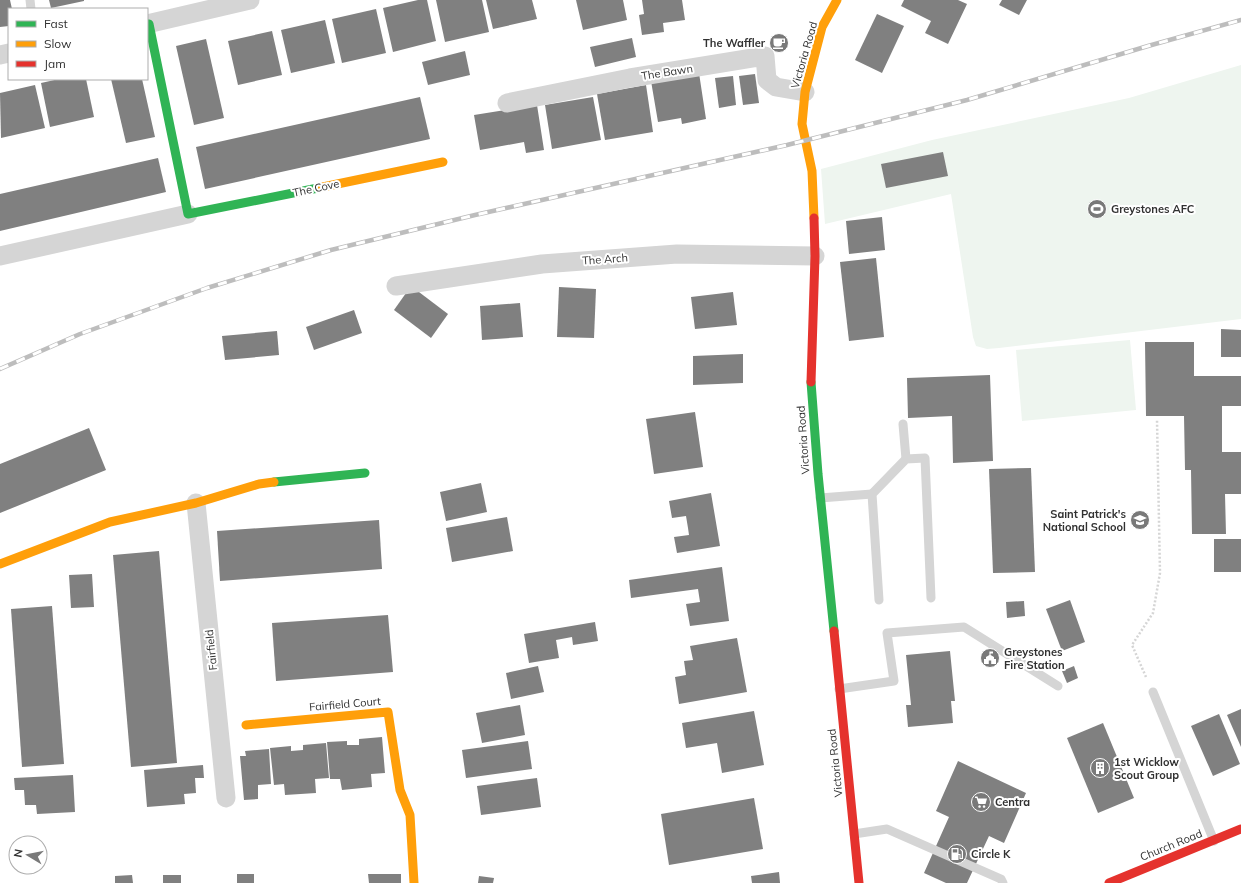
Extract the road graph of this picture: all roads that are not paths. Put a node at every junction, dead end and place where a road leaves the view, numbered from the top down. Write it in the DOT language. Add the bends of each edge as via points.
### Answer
graph roads {
  1 [pos="250,0"];
  2 [pos="837,0"];
  3 [pos="148,24"];
  4 [pos="804,92"];
  5 [pos="507,103"];
  6 [pos="443,162"];
  7 [pos="188,214"];
  8 [pos="0,256"];
  9 [pos="815,256"];
  10 [pos="396,286"];
  11 [pos="903,424"];
  12 [pos="906,459"];
  13 [pos="365,473"];
  14 [pos="872,494"];
  15 [pos="820,498"];
  16 [pos="196,503"];
  17 [pos="0,564"];
  18 [pos="931,598"];
  19 [pos="880,600"];
  20 [pos="1058,686"];
  21 [pos="839,689"];
  22 [pos="1153,692"];
  23 [pos="246,725"];
  24 [pos="226,798"];
  25 [pos="1241,829"];
  26 [pos="854,834"];
  27 [pos="1214,841"];
  28 [pos="414,883"];
  29 [pos="859,883"];
  30 [pos="1003,883"];
  31 [pos="1109,883"];
  1 -- 3 [label="street"];
  2 -- 4 [label="street, Victoria Road" via="822,27"];
  3 -- 7 [label="street"];
  4 -- 5 [label="street, The Bawn" via="771,84 767,80 765,56 630,78"];
  4 -- 9 [label="street, Victoria Road" via="802,124 812,171"];
  6 -- 7 [label="street, The Cove"];
  7 -- 8 [label="street, The Cove"];
  9 -- 10 [label="street, The Arch" via="670,255 542,264"];
  9 -- 15 [label="street, Victoria Road" via="811,377"];
  11 -- 12 [label="lane"];
  12 -- 14 [label="lane"];
  12 -- 18 [label="lane" via="925,458"];
  13 -- 16 [label="street" via="259,484"];
  14 -- 15 [label="lane"];
  14 -- 19 [label="lane"];
  15 -- 21 [label="street, Victoria Road"];
  16 -- 17 [label="street" via="110,522"];
  16 -- 24 [label="street, Fairfield"];
  20 -- 21 [label="lane" via="964,627 887,633 894,681"];
  21 -- 26 [label="street, Victoria Road"];
  22 -- 27 [label="lane"];
  23 -- 28 [label="street, Fairfield Court" via="388,712 400,790 410,815"];
  25 -- 27 [label="street, Church Road"];
  26 -- 29 [label="street, Victoria Road"];
  26 -- 30 [label="lane" via="887,829 1002,879"];
  27 -- 31 [label="street, Church Road"];
}
